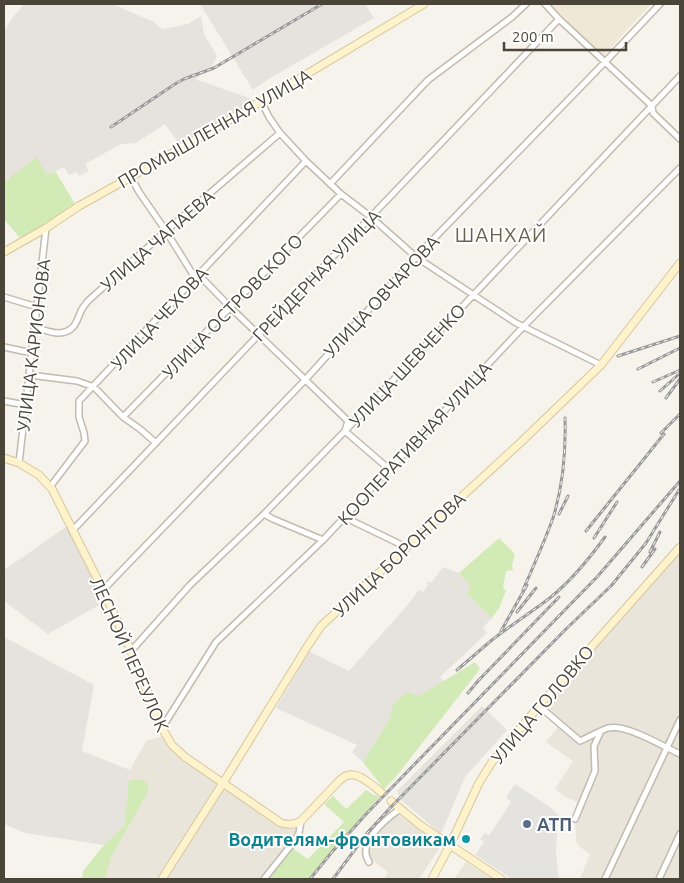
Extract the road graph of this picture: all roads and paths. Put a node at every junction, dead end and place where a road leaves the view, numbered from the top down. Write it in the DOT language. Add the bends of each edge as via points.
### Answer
graph roads {
  1 [pos="424,4"];
  2 [pos="526,4"];
  3 [pos="546,4"];
  4 [pos="660,4"];
  5 [pos="560,19"];
  6 [pos="605,62"];
  7 [pos="680,76"];
  8 [pos="261,101"];
  9 [pos="652,106"];
  10 [pos="280,133"];
  11 [pos="680,139"];
  12 [pos="306,162"];
  13 [pos="680,168"];
  14 [pos="131,177"];
  15 [pos="330,184"];
  16 [pos="340,194"];
  17 [pos="371,217"];
  18 [pos="46,228"];
  19 [pos="166,230"];
  20 [pos="4,252"];
  21 [pos="416,257"];
  22 [pos="680,263"];
  23 [pos="199,275"];
  24 [pos="472,295"];
  25 [pos="4,297"];
  26 [pos="37,307"];
  27 [pos="231,308"];
  28 [pos="35,327"];
  29 [pos="523,327"];
  30 [pos="259,335"];
  31 [pos="4,347"];
  32 [pos="32,354"];
  33 [pos="601,365"];
  34 [pos="30,374"];
  35 [pos="305,380"];
  36 [pos="94,387"];
  37 [pos="4,400"];
  38 [pos="26,405"];
  39 [pos="123,417"];
  40 [pos="345,431"];
  41 [pos="156,443"];
  42 [pos="4,458"];
  43 [pos="19,463"];
  44 [pos="389,469"];
  45 [pos="50,487"];
  46 [pos="264,514"];
  47 [pos="344,517"];
  48 [pos="72,530"];
  49 [pos="323,540"];
  50 [pos="680,547"];
  51 [pos="406,548"];
  52 [pos="103,590"];
  53 [pos="130,651"];
  54 [pos="539,706"];
  55 [pos="680,720"];
  56 [pos="162,728"];
  57 [pos="601,731"];
  58 [pos="666,748"];
  59 [pos="680,754"];
  60 [pos="223,783"];
  61 [pos="382,793"];
  62 [pos="391,801"];
  63 [pos="400,809"];
  64 [pos="575,819"];
  65 [pos="302,821"];
  66 [pos="680,834"];
  67 [pos="450,845"];
  68 [pos="368,862"];
  69 [pos="162,879"];
  70 [pos="264,879"];
  71 [pos="432,879"];
  72 [pos="501,879"];
  73 [pos="605,879"];
  74 [pos="659,879"];
  1 -- 8 [label="street, ПРОМЫШЛЕННАЯ УЛИЦА"];
  2 -- 15 [label="street" via="428,80"];
  3 -- 5 [label="street"];
  4 -- 6 [label="street, УЛИЦА ОВЧАРОВА"];
  5 -- 6 [label="street"];
  5 -- 17 [label="street, ГРЕЙДЕРНАЯ УЛИЦА"];
  6 -- 9 [label="street"];
  6 -- 21 [label="street, УЛИЦА ОВЧАРОВА"];
  7 -- 9 [label="street, УЛИЦА ШЕВЧЕНКО"];
  8 -- 10 [label="street"];
  8 -- 14 [label="street, ПРОМЫШЛЕННАЯ УЛИЦА"];
  9 -- 11 [label="street" via="653,113"];
  9 -- 24 [label="street, УЛИЦА ШЕВЧЕНКО"];
  10 -- 12 [label="street"];
  10 -- 19 [label="street, УЛИЦА ЧАПАЕВА"];
  12 -- 15 [label="street"];
  12 -- 23 [label="street, УЛИЦА ЧЕХОВА"];
  13 -- 29 [label="street, КООПЕРАТИВНАЯ УЛИЦА"];
  14 -- 18 [label="street, ПРОМЫШЛЕННАЯ УЛИЦА"];
  14 -- 19 [label="street"];
  15 -- 16 [label="street"];
  16 -- 17 [label="street"];
  16 -- 27 [label="street, УЛИЦА ОСТРОВСКОГО"];
  17 -- 21 [label="street"];
  17 -- 30 [label="street, ГРЕЙДЕРНАЯ УЛИЦА"];
  18 -- 20 [label="street, ПРОМЫШЛЕННАЯ УЛИЦА"];
  18 -- 26 [label="street, УЛИЦА КАРИОНОВА"];
  19 -- 23 [label="street" via="192,273"];
  19 -- 28 [label="street, УЛИЦА ЧАПАЕВА" via="89,300 68,331 48,332"];
  21 -- 24 [label="street"];
  21 -- 35 [label="street, УЛИЦА ОВЧАРОВА"];
  22 -- 33 [label="street, УЛИЦА БОРОНТОВА"];
  23 -- 27 [label="street"];
  23 -- 36 [label="street, УЛИЦА ЧЕХОВА"];
  24 -- 29 [label="street"];
  24 -- 40 [label="street, УЛИЦА ШЕВЧЕНКО"];
  25 -- 26 [label="street"];
  26 -- 28 [label="street, УЛИЦА КАРИОНОВА"];
  27 -- 30 [label="street"];
  27 -- 39 [label="street, УЛИЦА ОСТРОВСКОГО"];
  28 -- 32 [label="street, УЛИЦА КАРИОНОВА"];
  29 -- 33 [label="street"];
  29 -- 44 [label="street, КООПЕРАТИВНАЯ УЛИЦА"];
  30 -- 35 [label="street"];
  30 -- 41 [label="street, ГРЕЙДЕРНАЯ УЛИЦА"];
  31 -- 32 [label="street"];
  32 -- 34 [label="street, УЛИЦА КАРИОНОВА"];
  33 -- 51 [label="street, УЛИЦА БОРОНТОВА"];
  34 -- 36 [label="street"];
  34 -- 38 [label="street, УЛИЦА КАРИОНОВА"];
  35 -- 40 [label="street" via="348,421"];
  35 -- 52 [label="street, УЛИЦА ОВЧАРОВА"];
  36 -- 39 [label="street"];
  36 -- 45 [label="street, УЛИЦА ЧЕХОВА" via="79,401 79,418 85,441"];
  37 -- 38 [label="street"];
  38 -- 43 [label="street, УЛИЦА КАРИОНОВА"];
  39 -- 41 [label="street"];
  40 -- 44 [label="street"];
  40 -- 46 [label="street, УЛИЦА ШЕВЧЕНКО"];
  41 -- 48 [label="street, ГРЕЙДЕРНАЯ УЛИЦА"];
  42 -- 43 [label="street, ЛЕСНОЙ ПЕРЕУЛОК"];
  43 -- 45 [label="street, ЛЕСНОЙ ПЕРЕУЛОК" via="39,475"];
  44 -- 47 [label="street, КООПЕРАТИВНАЯ УЛИЦА"];
  45 -- 48 [label="street, ЛЕСНОЙ ПЕРЕУЛОК"];
  46 -- 49 [label="street"];
  46 -- 53 [label="street, УЛИЦА ШЕВЧЕНКО" via="190,584"];
  47 -- 49 [label="street, КООПЕРАТИВНАЯ УЛИЦА"];
  47 -- 51 [label="street"];
  48 -- 52 [label="street, ЛЕСНОЙ ПЕРЕУЛОК"];
  49 -- 56 [label="street, КООПЕРАТИВНАЯ УЛИЦА" via="216,642"];
  50 -- 54 [label="street, УЛИЦА ГОЛОВКО"];
  51 -- 60 [label="street, УЛИЦА БОРОНТОВА" via="321,626"];
  52 -- 53 [label="street, ЛЕСНОЙ ПЕРЕУЛОК"];
  53 -- 56 [label="street, ЛЕСНОЙ ПЕРЕУЛОК"];
  54 -- 57 [label="street" via="580,741"];
  54 -- 67 [label="street, УЛИЦА ГОЛОВКО" via="487,770"];
  55 -- 58 [label="street"];
  56 -- 60 [label="street, ЛЕСНОЙ ПЕРЕУЛОК" via="172,745 185,757"];
  57 -- 58 [label="street" via="614,727 628,730"];
  57 -- 64 [label="street" via="594,746 595,771"];
  58 -- 59 [label="street"];
  58 -- 73 [label="street"];
  60 -- 65 [label="street, ЛЕСНОЙ ПЕРЕУЛОК" via="281,823 292,825"];
  60 -- 69 [label="street, УЛИЦА БОРОНТОВА"];
  61 -- 65 [label="street" via="360,776 350,774 339,781"];
  62 -- 63 [label="street"];
  63 -- 67 [label="street"];
  63 -- 68 [label="street" via="380,824 369,841 365,852"];
  65 -- 70 [label="street" via="296,839"];
  66 -- 74 [label="street"];
  67 -- 71 [label="street, УЛИЦА ГОЛОВКО"];
  67 -- 72 [label="street"];
}
